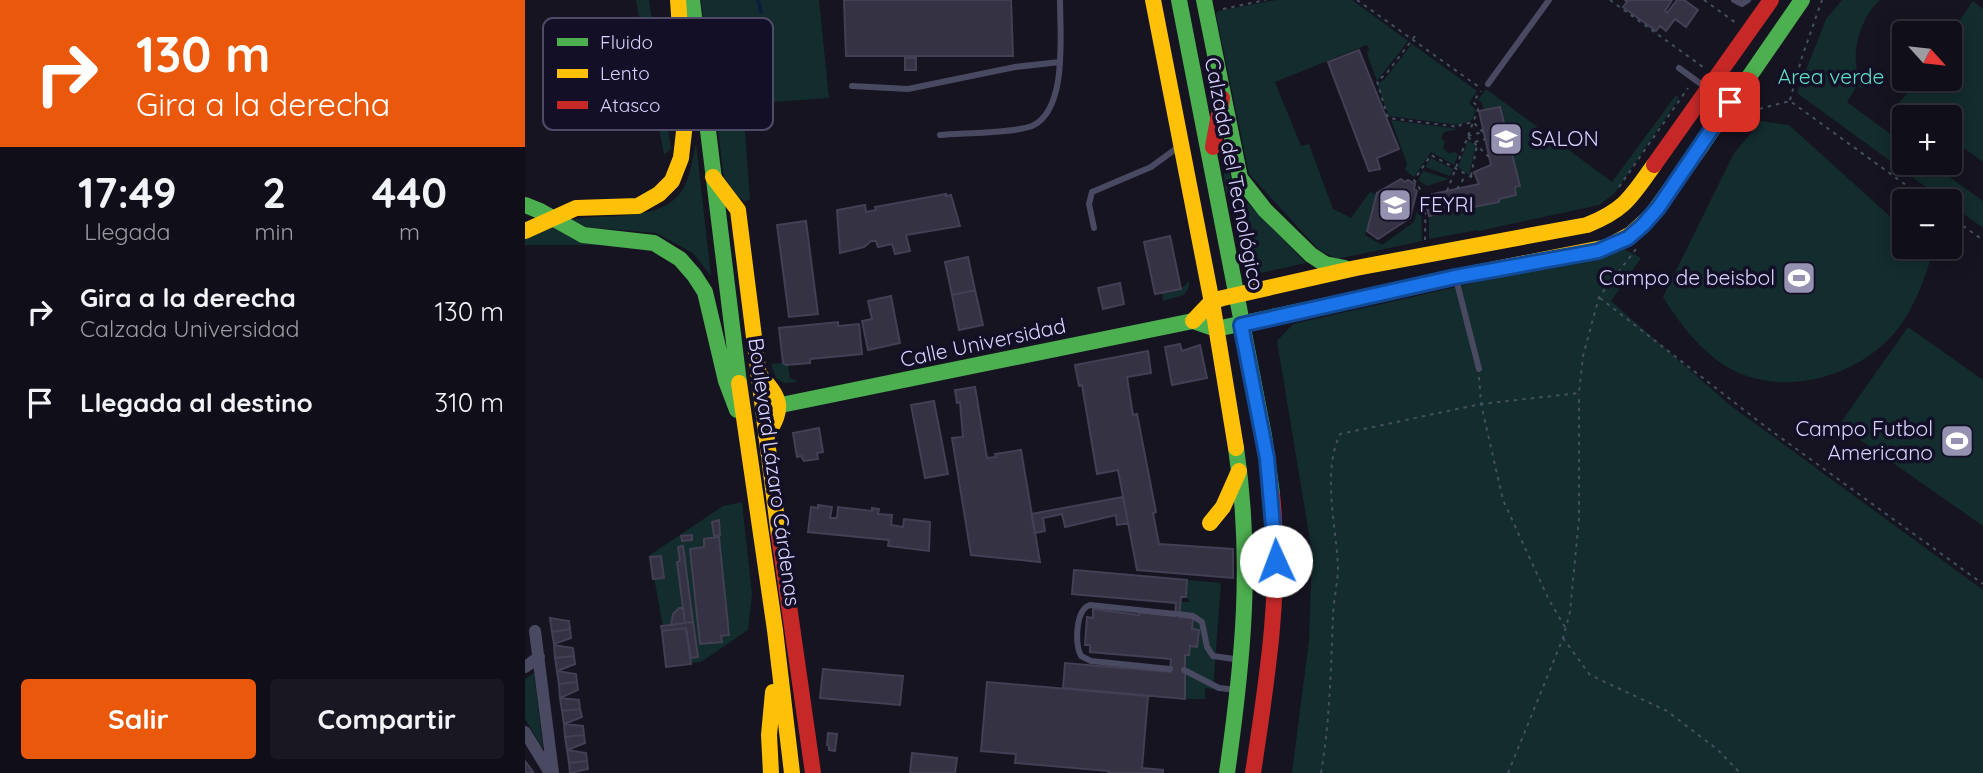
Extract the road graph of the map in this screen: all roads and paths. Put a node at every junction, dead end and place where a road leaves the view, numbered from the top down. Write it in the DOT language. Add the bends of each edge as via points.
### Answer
graph roads {
  1 [pos="678,0"];
  2 [pos="692,0"];
  3 [pos="1060,0"];
  4 [pos="1153,0"];
  5 [pos="1179,0"];
  6 [pos="1266,0"];
  7 [pos="1357,0"];
  8 [pos="1549,0"];
  9 [pos="1610,0"];
  10 [pos="1704,0"];
  11 [pos="1734,0"];
  12 [pos="1748,0"];
  13 [pos="1771,0"];
  14 [pos="1802,0"];
  15 [pos="1822,0"];
  16 [pos="1210,5"];
  17 [pos="679,18"];
  18 [pos="694,18"];
  19 [pos="1736,23"];
  20 [pos="1415,36"];
  21 [pos="1745,38"];
  22 [pos="1412,39"];
  23 [pos="1766,52"];
  24 [pos="1060,62"];
  25 [pos="1679,68"];
  26 [pos="1193,70"];
  27 [pos="1167,74"];
  28 [pos="1694,80"];
  29 [pos="852,86"];
  30 [pos="1485,87"];
  31 [pos="1709,90"];
  32 [pos="1222,98"];
  33 [pos="1730,102"];
  34 [pos="1790,102"];
  35 [pos="1473,122"];
  36 [pos="684,130"];
  37 [pos="707,130"];
  38 [pos="940,135"];
  39 [pos="1467,136"];
  40 [pos="1486,139"];
  41 [pos="1475,144"];
  42 [pos="1181,145"];
  43 [pos="1489,157"];
  44 [pos="1211,159"];
  45 [pos="1455,168"];
  46 [pos="1467,174"];
  47 [pos="712,176"];
  48 [pos="1471,177"];
  49 [pos="1475,179"];
  50 [pos="1457,189"];
  51 [pos="1912,189"];
  52 [pos="1447,191"];
  53 [pos="1614,194"];
  54 [pos="525,205"];
  55 [pos="553,218"];
  56 [pos="1962,225"];
  57 [pos="1094,228"];
  58 [pos="1196,228"];
  59 [pos="525,231"];
  60 [pos="1983,240"];
  61 [pos="1425,243"];
  62 [pos="1640,244"];
  63 [pos="1356,268"];
  64 [pos="1455,277"];
  65 [pos="1235,288"];
  66 [pos="1599,297"];
  67 [pos="1212,301"];
  68 [pos="1192,321"];
  69 [pos="1241,325"];
  70 [pos="1216,329"];
  71 [pos="1222,362"];
  72 [pos="1479,369"];
  73 [pos="758,373"];
  74 [pos="1579,393"];
  75 [pos="1481,404"];
  76 [pos="781,405"];
  77 [pos="744,422"];
  78 [pos="766,436"];
  79 [pos="1267,458"];
  80 [pos="1241,467"];
  81 [pos="1210,523"];
  82 [pos="1983,584"];
  83 [pos="1565,628"];
  84 [pos="535,631"];
  85 [pos="1563,638"];
  86 [pos="1242,653"];
  87 [pos="539,657"];
  88 [pos="778,664"];
  89 [pos="525,667"];
  90 [pos="1170,669"];
  91 [pos="1184,670"];
  92 [pos="1238,690"];
  93 [pos="525,732"];
  94 [pos="787,733"];
  95 [pos="552,773"];
  96 [pos="771,773"];
  97 [pos="792,773"];
  98 [pos="803,773"];
  99 [pos="813,773"];
  100 [pos="1227,773"];
  101 [pos="1252,773"];
  102 [pos="1321,773"];
  103 [pos="1508,773"];
  104 [pos="1740,773"];
  1 -- 17 [label="main road"];
  2 -- 18 [label="main road, Boulevard Lázaro Cárdenas"];
  3 -- 24 [label="lane"];
  4 -- 27 [label="main road"];
  5 -- 26 [label="main road, Calzada del Tecnológico"];
  6 -- 16 [label="path"];
  7 -- 22 [label="path"];
  8 -- 30 [label="lane"];
  9 -- 28 [label="path" via="1703,67"];
  10 -- 19 [label="path"];
  11 -- 12 [label="lane" via="1742,4"];
  13 -- 21 [label="main road"];
  14 -- 23 [label="main road"];
  15 -- 34 [label="path"];
  16 -- 32 [label="main road"];
  20 -- 22 [label="path"];
  21 -- 23 [label="main road"];
  21 -- 31 [label="main road"];
  22 -- 30 [label="path"];
  22 -- 35 [label="path" via="1377,81 1388,118 1459,127"];
  23 -- 33 [label="main road"];
  24 -- 29 [label="lane" via="908,89"];
  24 -- 38 [label="lane" via="1054,100 1041,120 1031,126"];
  25 -- 28 [label="lane"];
  26 -- 27 [label="main road"];
  26 -- 44 [label="main road, Calzada del Tecnológico"];
  27 -- 42 [label="main road"];
  28 -- 31 [label="lane"];
  28 -- 53 [label="path"];
  30 -- 35 [label="path" via="1473,102 1479,107"];
  31 -- 63 [label="main road" via="1622,207 1600,221"];
  32 -- 44 [label="main road"];
  32 -- 63 [label="main road" via="1236,166 1249,193 1316,259"];
  33 -- 34 [label="path" via="1738,115"];
  33 -- 64 [label="main road" via="1658,208 1628,238 1598,251"];
  34 -- 51 [label="path"];
  35 -- 39 [label="path"];
  35 -- 39 [label="path" via="1484,132"];
  36 -- 55 [label="main road" via="675,176 659,195 637,206 579,208"];
  37 -- 47 [label="main road, Boulevard Lázaro Cárdenas"];
  39 -- 41 [label="path"];
  39 -- 45 [label="path"];
  40 -- 41 [label="path"];
  41 -- 43 [label="path"];
  41 -- 48 [label="path"];
  42 -- 57 [label="lane" via="1151,167 1092,192 1089,204"];
  42 -- 58 [label="main road"];
  44 -- 65 [label="main road, Calzada del Tecnológico"];
  45 -- 46 [label="path"];
  45 -- 52 [label="path"];
  45 -- 61 [label="path" via="1431,155 1414,180 1422,189"];
  46 -- 48 [label="path"];
  46 -- 50 [label="path"];
  47 -- 73 [label="main road, Boulevard Lázaro Cárdenas" via="738,210"];
  47 -- 77 [label="main road, Boulevard Lázaro Cárdenas"];
  48 -- 49 [label="path"];
  54 -- 55 [label="main road"];
  55 -- 59 [label="main road"];
  55 -- 77 [label="main road" via="583,235 656,244 688,267 705,292 726,381"];
  56 -- 60 [label="path"];
  58 -- 65 [label="main road" via="1204,234 1219,281"];
  58 -- 67 [label="main road"];
  62 -- 66 [label="path"];
  63 -- 65 [label="main road"];
  64 -- 69 [label="main road"];
  64 -- 72 [label="lane"];
  65 -- 67 [label="main road"];
  65 -- 69 [label="main road, Calzada del Tecnológico"];
  66 -- 74 [label="path" via="1583,356"];
  66 -- 82 [label="path" via="1766,427"];
  67 -- 68 [label="main road"];
  67 -- 70 [label="main road"];
  68 -- 70 [label="main road, Calle Universidad"];
  68 -- 76 [label="main road, Calle Universidad"];
  69 -- 70 [label="main road"];
  69 -- 79 [label="main road, Calzada del Tecnológico"];
  70 -- 71 [label="main road"];
  71 -- 79 [label="main road" via="1227,353 1236,357 1251,428"];
  71 -- 80 [label="main road"];
  72 -- 75 [label="path"];
  73 -- 76 [label="main road"];
  73 -- 78 [label="main road, Boulevard Lázaro Cárdenas"];
  74 -- 75 [label="path"];
  74 -- 83 [label="path" via="1579,518"];
  75 -- 83 [label="path" via="1503,500"];
  75 -- 102 [label="path" via="1340,434 1335,445 1332,477 1338,568"];
  76 -- 78 [label="main road"];
  77 -- 88 [label="main road, Boulevard Lázaro Cárdenas"];
  78 -- 99 [label="main road, Boulevard Lázaro Cárdenas"];
  79 -- 101 [label="main road, Calzada del Tecnológico" via="1276,579"];
  80 -- 81 [label="main road" via="1223,507"];
  80 -- 86 [label="main road" via="1246,549"];
  83 -- 85 [label="path"];
  84 -- 87 [label="street"];
  85 -- 103 [label="path"];
  85 -- 104 [label="path" via="1590,675 1667,711"];
  86 -- 90 [label="lane" via="1234,659 1213,656 1202,622 1193,616 1090,605 1081,611 1081,656 1091,661"];
  86 -- 92 [label="main road"];
  87 -- 89 [label="street"];
  87 -- 95 [label="street"];
  88 -- 94 [label="main road, Boulevard Lázaro Cárdenas"];
  88 -- 96 [label="main road" via="769,735"];
  91 -- 92 [label="lane" via="1219,688"];
  92 -- 100 [label="main road"];
  93 -- 95 [label="street"];
  94 -- 97 [label="main road, Boulevard Lázaro Cárdenas"];
  94 -- 98 [label="main road"];
}
